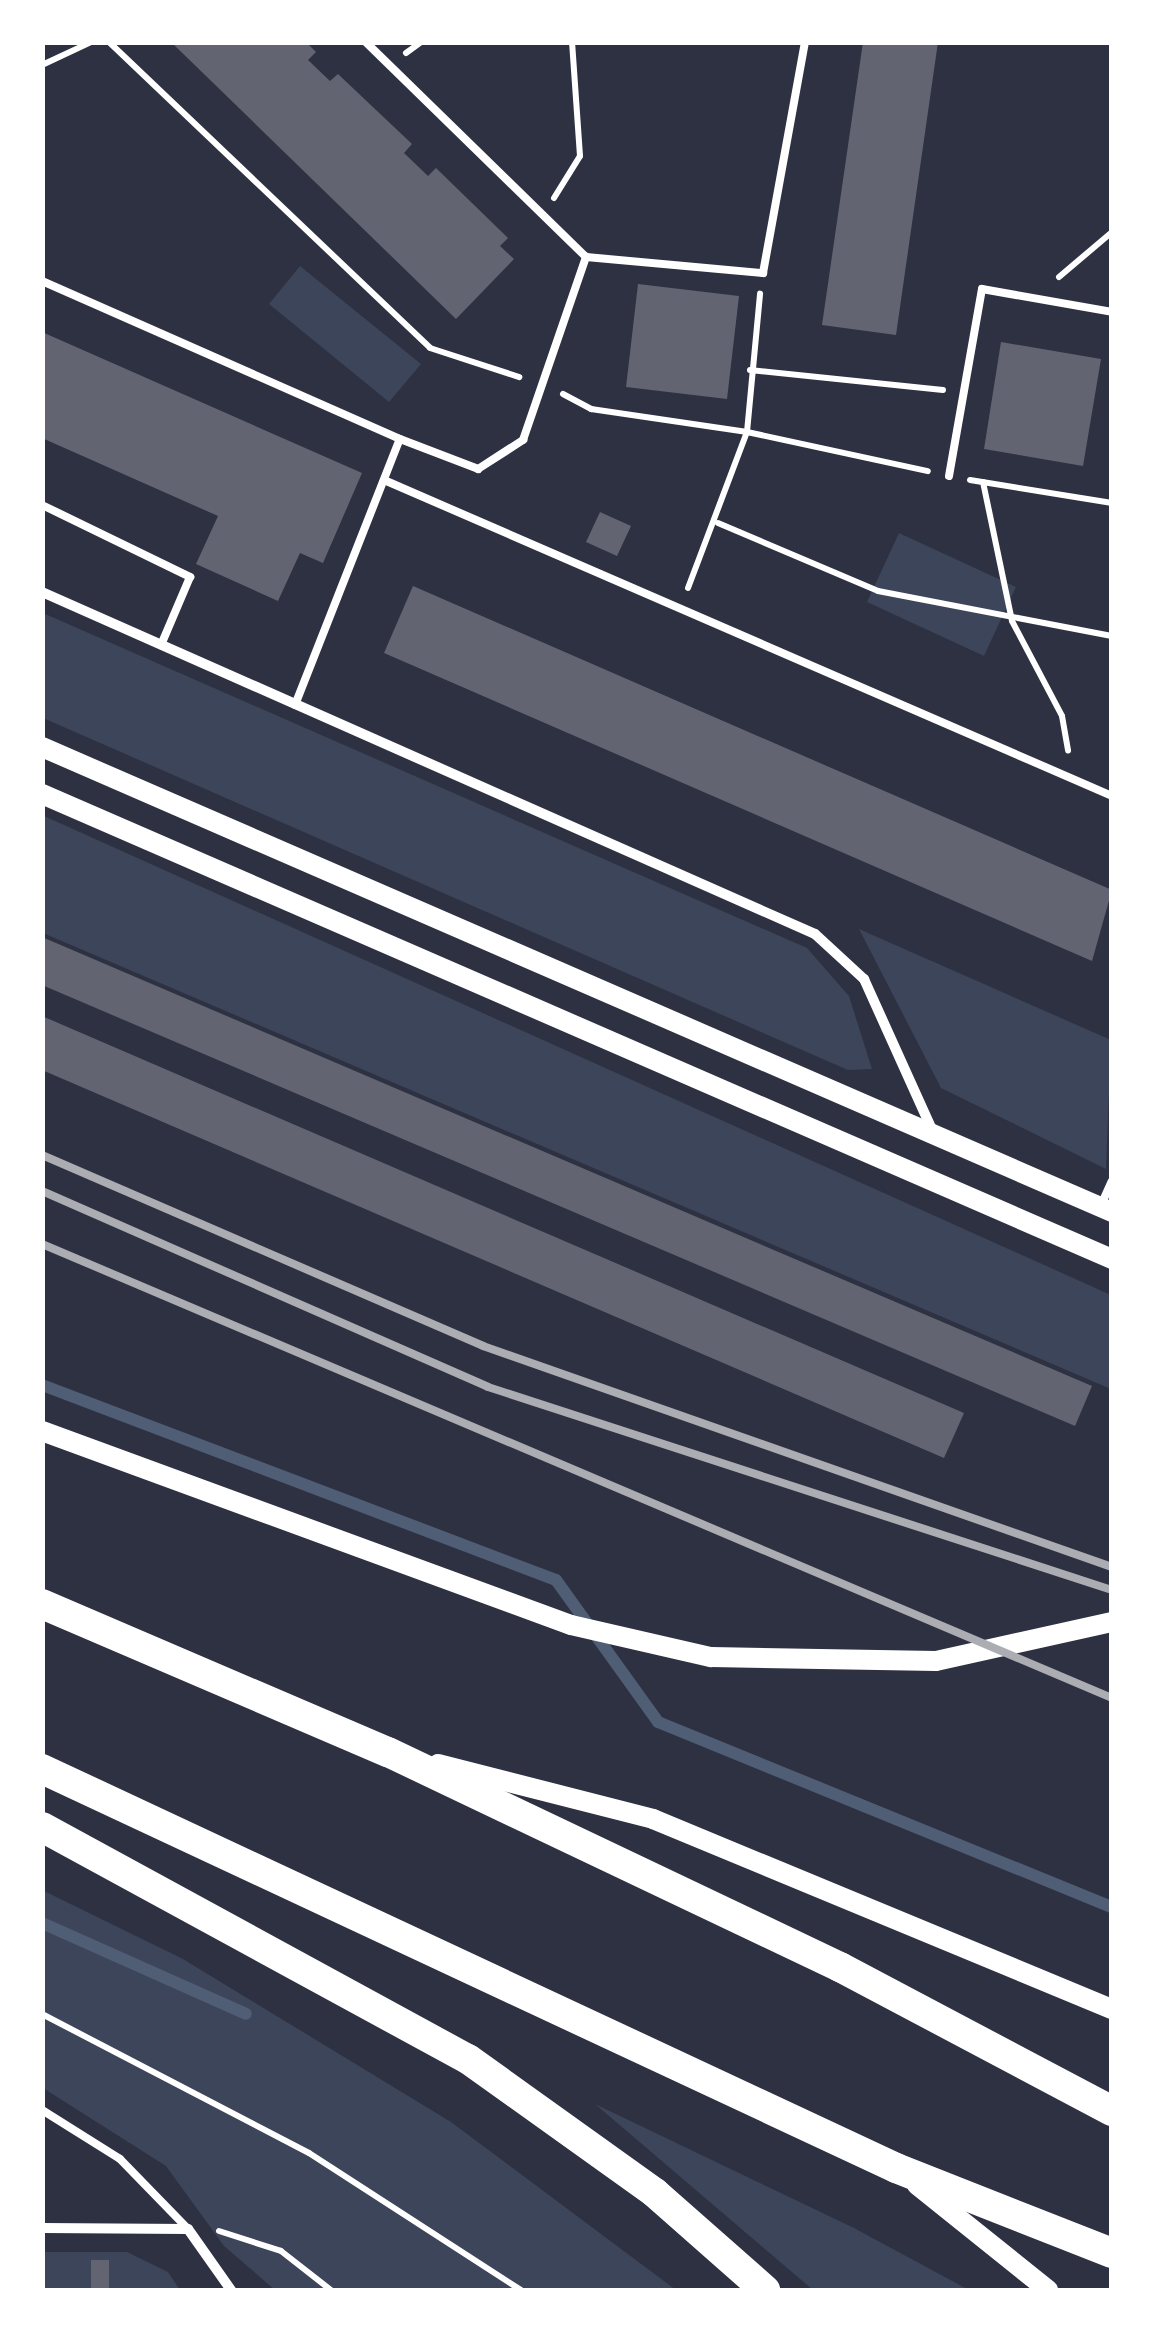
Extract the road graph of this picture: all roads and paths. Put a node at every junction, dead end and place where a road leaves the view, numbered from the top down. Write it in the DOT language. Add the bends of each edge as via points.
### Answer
graph roads {
  1 [pos="92,42"];
  2 [pos="109,42"];
  3 [pos="366,42"];
  4 [pos="572,42"];
  5 [pos="805,42"];
  6 [pos="42,65"];
  7 [pos="546,210"];
  8 [pos="1112,232"];
  9 [pos="586,257"];
  10 [pos="762,273"];
  11 [pos="42,281"];
  12 [pos="1035,298"];
  13 [pos="1112,312"];
  14 [pos="750,370"];
  15 [pos="546,385"];
  16 [pos="957,391"];
  17 [pos="747,432"];
  18 [pos="400,439"];
  19 [pos="949,476"];
  20 [pos="384,480"];
  21 [pos="982,482"];
  22 [pos="1112,504"];
  23 [pos="42,506"];
  24 [pos="718,523"];
  25 [pos="42,592"];
  26 [pos="680,605"];
  27 [pos="1012,620"];
  28 [pos="1112,636"];
  29 [pos="161,645"];
  30 [pos="294,705"];
  31 [pos="42,747"];
  32 [pos="1074,779"];
  33 [pos="42,794"];
  34 [pos="1112,796"];
  35 [pos="935,1138"];
  36 [pos="1112,1181"];
  37 [pos="1106,1210"];
  38 [pos="1112,1259"];
  39 [pos="42,1431"];
  40 [pos="42,1604"];
  41 [pos="1112,1622"];
  42 [pos="388,1752"];
  43 [pos="42,1769"];
  44 [pos="42,1827"];
  45 [pos="1112,2010"];
  46 [pos="42,2014"];
  47 [pos="42,2110"];
  48 [pos="1112,2111"];
  49 [pos="896,2168"];
  50 [pos="42,2228"];
  51 [pos="188,2230"];
  52 [pos="1112,2253"];
  53 [pos="230,2290"];
  54 [pos="331,2290"];
  55 [pos="521,2290"];
  56 [pos="764,2290"];
  57 [pos="1048,2290"];
  1 -- 6 [label="path"];
  2 -- 15 [label="path" via="430,348"];
  3 -- 9 [label="lane"];
  4 -- 7 [label="path" via="580,156"];
  5 -- 10 [label="lane"];
  8 -- 12 [label="path"];
  9 -- 10 [label="lane"];
  9 -- 15 [label="lane"];
  10 -- 14 [label="path"];
  11 -- 18 [label="lane"];
  12 -- 13 [label="lane"];
  12 -- 16 [label="lane" via="982,289"];
  14 -- 16 [label="path"];
  14 -- 17 [label="path"];
  15 -- 17 [label="path" via="590,409"];
  15 -- 18 [label="lane" via="523,440 478,469"];
  16 -- 19 [label="lane"];
  17 -- 19 [label="path"];
  17 -- 24 [label="path"];
  18 -- 20 [label="lane"];
  19 -- 21 [label="path"];
  20 -- 30 [label="lane"];
  20 -- 32 [label="lane"];
  21 -- 22 [label="path"];
  21 -- 27 [label="path"];
  23 -- 29 [label="lane" via="190,577"];
  24 -- 26 [label="path"];
  24 -- 27 [label="path" via="878,591"];
  25 -- 29 [label="street"];
  27 -- 28 [label="path"];
  27 -- 32 [label="path" via="1062,716"];
  29 -- 30 [label="street"];
  30 -- 35 [label="street" via="815,934 864,978"];
  31 -- 35 [label="main road"];
  32 -- 34 [label="lane"];
  33 -- 38 [label="main road"];
  35 -- 37 [label="main road"];
  36 -- 37 [label="lane"];
  39 -- 41 [label="main road" via="571,1625 711,1657 936,1661"];
  40 -- 42 [label="highway"];
  42 -- 45 [label="main road" via="654,1819"];
  42 -- 48 [label="highway" via="840,1967"];
  43 -- 49 [label="highway"];
  44 -- 56 [label="highway" via="468,2060 567,2124"];
  46 -- 55 [label="path" via="293,2144"];
  47 -- 51 [label="lane" via="120,2160"];
  49 -- 52 [label="highway"];
  49 -- 57 [label="main road"];
  50 -- 51 [label="street"];
  51 -- 53 [label="street"];
  51 -- 54 [label="path" via="243,2233"];
}
